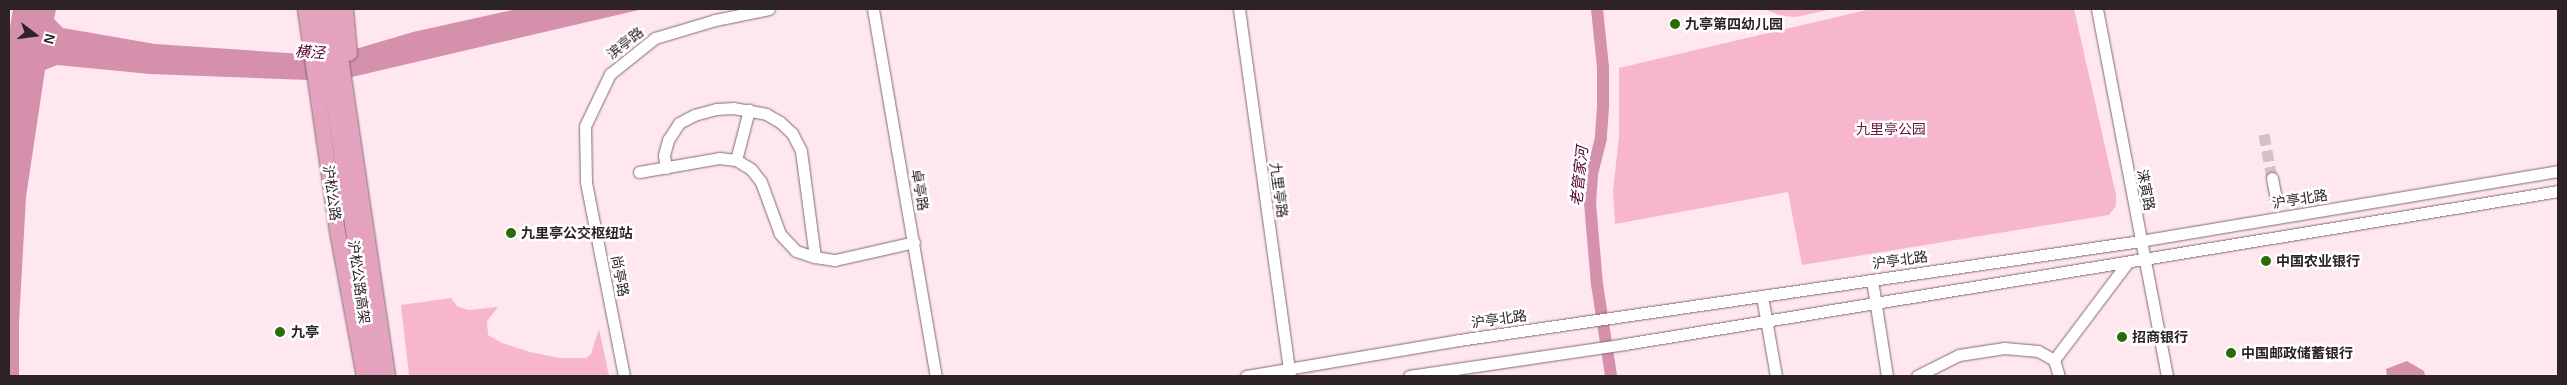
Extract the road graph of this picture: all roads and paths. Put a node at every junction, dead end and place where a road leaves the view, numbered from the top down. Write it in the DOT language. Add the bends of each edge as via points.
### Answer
graph roads {
  1 [pos="305,9"];
  2 [pos="319,9"];
  3 [pos="334,9"];
  4 [pos="344,9"];
  5 [pos="769,9"];
  6 [pos="873,9"];
  7 [pos="1238,9"];
  8 [pos="2096,9"];
  9 [pos="750,110"];
  10 [pos="736,160"];
  11 [pos="666,168"];
  12 [pos="2558,171"];
  13 [pos="639,172"];
  14 [pos="2272,178"];
  15 [pos="586,182"];
  16 [pos="2558,191"];
  17 [pos="2276,198"];
  18 [pos="2140,241"];
  19 [pos="914,242"];
  20 [pos="815,257"];
  21 [pos="2144,260"];
  22 [pos="2127,263"];
  23 [pos="1872,280"];
  24 [pos="1762,296"];
  25 [pos="1876,304"];
  26 [pos="1766,321"];
  27 [pos="2054,360"];
  28 [pos="1290,372"];
  29 [pos="364,376"];
  30 [pos="375,376"];
  31 [pos="387,376"];
  32 [pos="396,376"];
  33 [pos="624,376"];
  34 [pos="936,376"];
  35 [pos="1246,376"];
  36 [pos="1409,376"];
  37 [pos="1776,376"];
  38 [pos="1886,376"];
  39 [pos="1917,376"];
  40 [pos="2059,376"];
  41 [pos="2167,376"];
  1 -- 29 [label="main road, 沪松公路" via="337,230"];
  2 -- 30 [label="main road, 沪松公路高架"];
  3 -- 31 [label="main road, 沪松公路高架"];
  4 -- 32 [label="main road" via="350,85 368,217"];
  5 -- 15 [label="street, 滨亭路" via="715,20 655,38 610,74 585,126"];
  6 -- 19 [label="street, 卓亭路"];
  7 -- 28 [label="street, 九里亭路"];
  8 -- 18 [label="street, 涞寅路"];
  9 -- 10 [label="street"];
  9 -- 11 [label="street" via="716,109 679,123 668,140 664,155"];
  9 -- 20 [label="street" via="780,122 792,133 801,151"];
  10 -- 11 [label="street" via="719,158"];
  10 -- 20 [label="street" via="751,169 761,182 780,234 796,250"];
  11 -- 13 [label="street"];
  12 -- 18 [label="street, 沪亭北路"];
  14 -- 17 [label="street"];
  15 -- 33 [label="street, 尚亭路"];
  16 -- 21 [label="street"];
  18 -- 21 [label="street, 涞寅路"];
  18 -- 23 [label="street, 沪亭北路"];
  19 -- 20 [label="street" via="834,260"];
  19 -- 34 [label="street, 卓亭路"];
  21 -- 22 [label="street"];
  21 -- 41 [label="street, 涞寅路"];
  22 -- 25 [label="street"];
  22 -- 27 [label="street"];
  23 -- 24 [label="street, 沪亭北路"];
  23 -- 25 [label="street"];
  24 -- 26 [label="street"];
  24 -- 28 [label="street, 沪亭北路" via="1584,322"];
  25 -- 26 [label="street"];
  25 -- 38 [label="street"];
  26 -- 36 [label="street"];
  26 -- 37 [label="street"];
  27 -- 39 [label="street" via="2038,351 2004,348 1959,355"];
  27 -- 40 [label="street"];
  28 -- 35 [label="street, 沪亭北路"];
}
